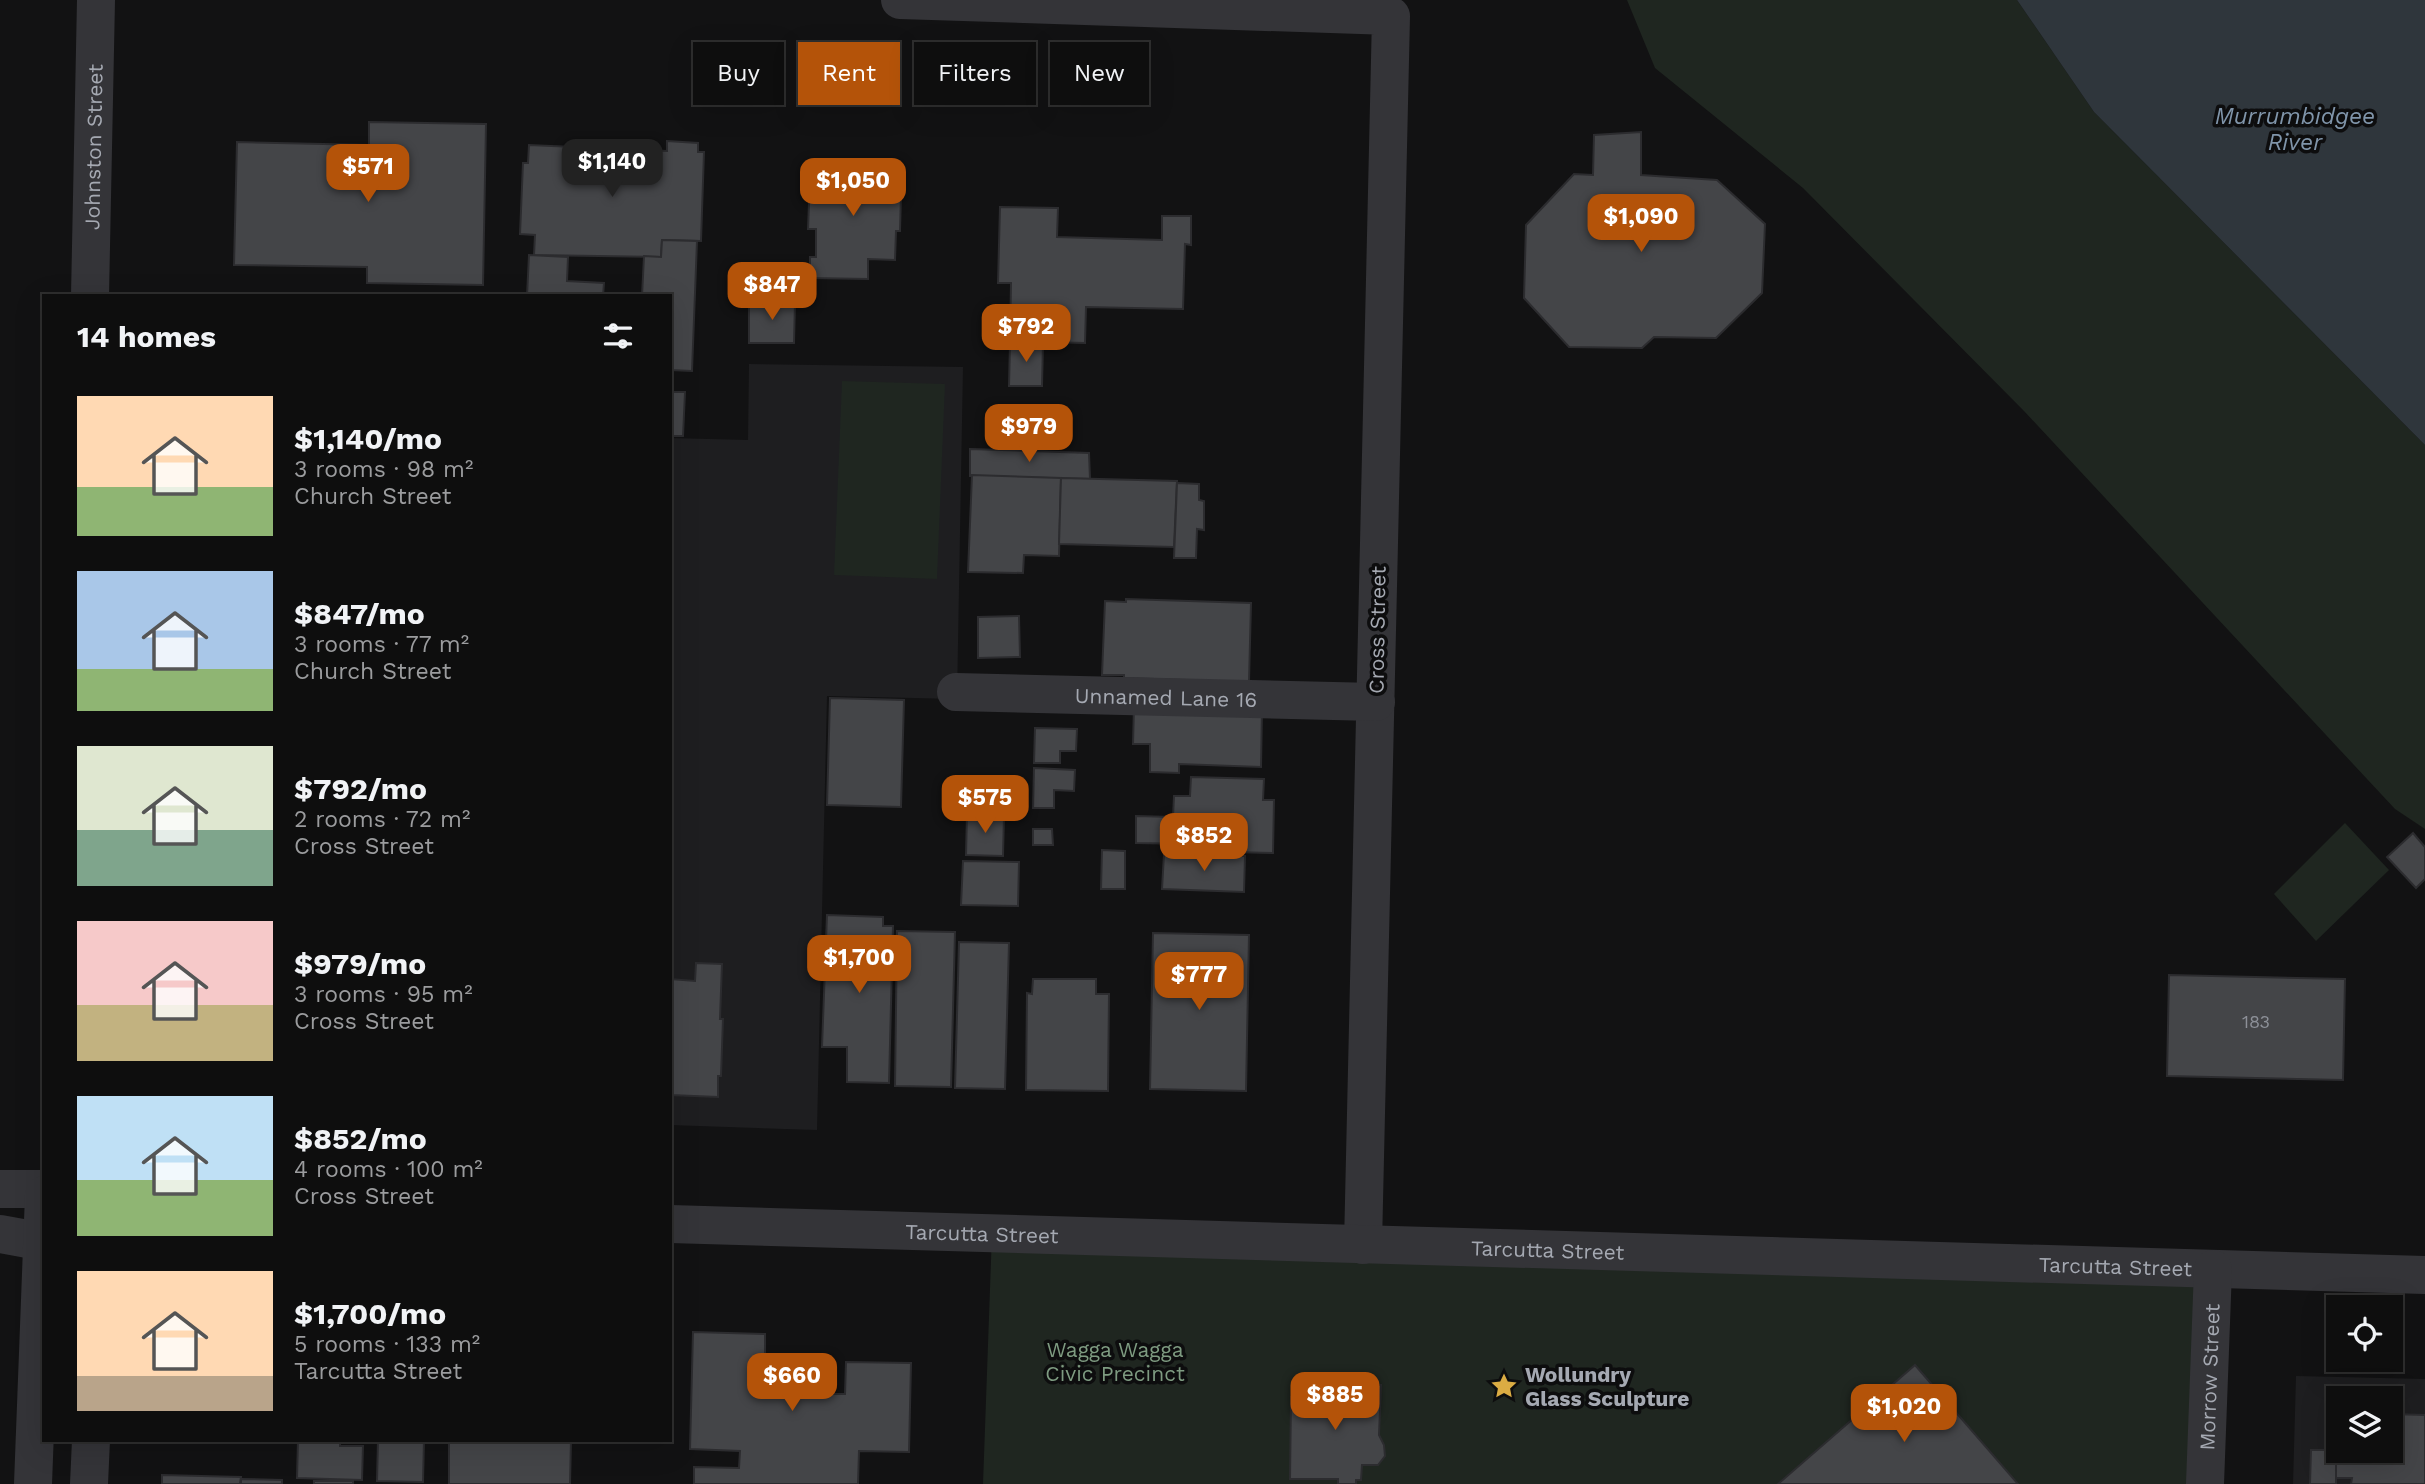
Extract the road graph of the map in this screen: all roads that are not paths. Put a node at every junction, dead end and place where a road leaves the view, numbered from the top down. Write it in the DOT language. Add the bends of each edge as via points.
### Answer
graph roads {
  1 [pos="96,0"];
  2 [pos="900,0"];
  3 [pos="90,294"];
  4 [pos="956,692"];
  5 [pos="1376,702"];
  6 [pos="0,1189"];
  7 [pos="42,1189"];
  8 [pos="672,1224"];
  9 [pos="0,1234"];
  10 [pos="42,1242"];
  11 [pos="1363,1245"];
  12 [pos="2213,1269"];
  13 [pos="2425,1275"];
  14 [pos="90,1442"];
  15 [pos="33,1484"];
  16 [pos="89,1484"];
  17 [pos="2205,1484"];
  1 -- 3 [label="street, Johnston Street"];
  2 -- 5 [label="street, Cross Street" via="1391,16"];
  4 -- 5 [label="street, Unnamed Lane 16"];
  5 -- 11 [label="street, Cross Street"];
  6 -- 7 [label="street"];
  8 -- 11 [label="street, Tarcutta Street"];
  9 -- 10 [label="street"];
  10 -- 15 [label="street"];
  11 -- 12 [label="street, Tarcutta Street"];
  12 -- 13 [label="street, Tarcutta Street"];
  12 -- 17 [label="street, Morrow Street"];
  14 -- 16 [label="street"];
}
